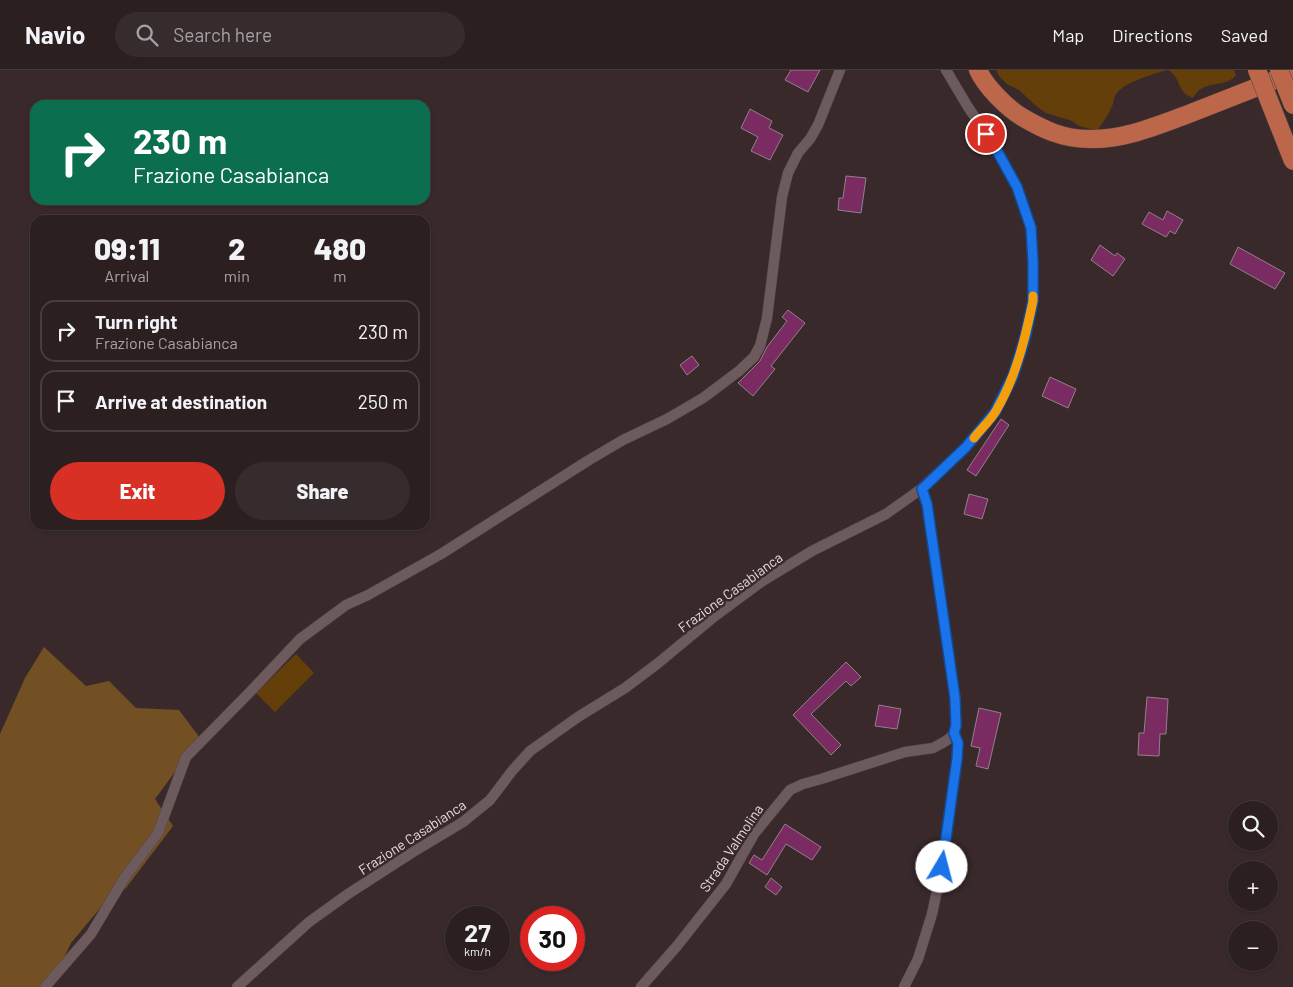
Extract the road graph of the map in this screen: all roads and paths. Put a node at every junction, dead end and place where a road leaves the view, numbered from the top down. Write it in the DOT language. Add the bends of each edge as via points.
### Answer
graph roads {
  1 [pos="840,70"];
  2 [pos="946,70"];
  3 [pos="978,70"];
  4 [pos="1257,70"];
  5 [pos="1279,70"];
  6 [pos="1293,73"];
  7 [pos="1293,105"];
  8 [pos="1293,160"];
  9 [pos="922,489"];
  10 [pos="954,733"];
  11 [pos="45,987"];
  12 [pos="237,987"];
  13 [pos="641,987"];
  14 [pos="904,987"];
  1 -- 11 [label="street" via="818,125 788,173 766,318 754,357 703,398 622,440 441,554 346,605 300,639 186,757 158,833 91,934"];
  2 -- 9 [label="street, Frazione Casabianca" via="1017,187 1031,228 1033,301 1013,376 995,412 966,447"];
  3 -- 6 [label="highway" via="1011,110 1041,128 1089,140 1106,139 1155,126"];
  4 -- 8 [label="highway, bridge"];
  5 -- 7 [label="highway, bridge"];
  9 -- 10 [label="street" via="927,504 955,698"];
  9 -- 12 [label="street, Frazione Casabianca" via="886,514 812,551 761,582 626,688 530,751 490,800 463,822 309,922"];
  10 -- 13 [label="street, Strada Valmolina" via="933,748 905,752 790,790 754,834 726,884"];
  10 -- 14 [label="street" via="958,743 957,759 942,867 918,959"];
}
